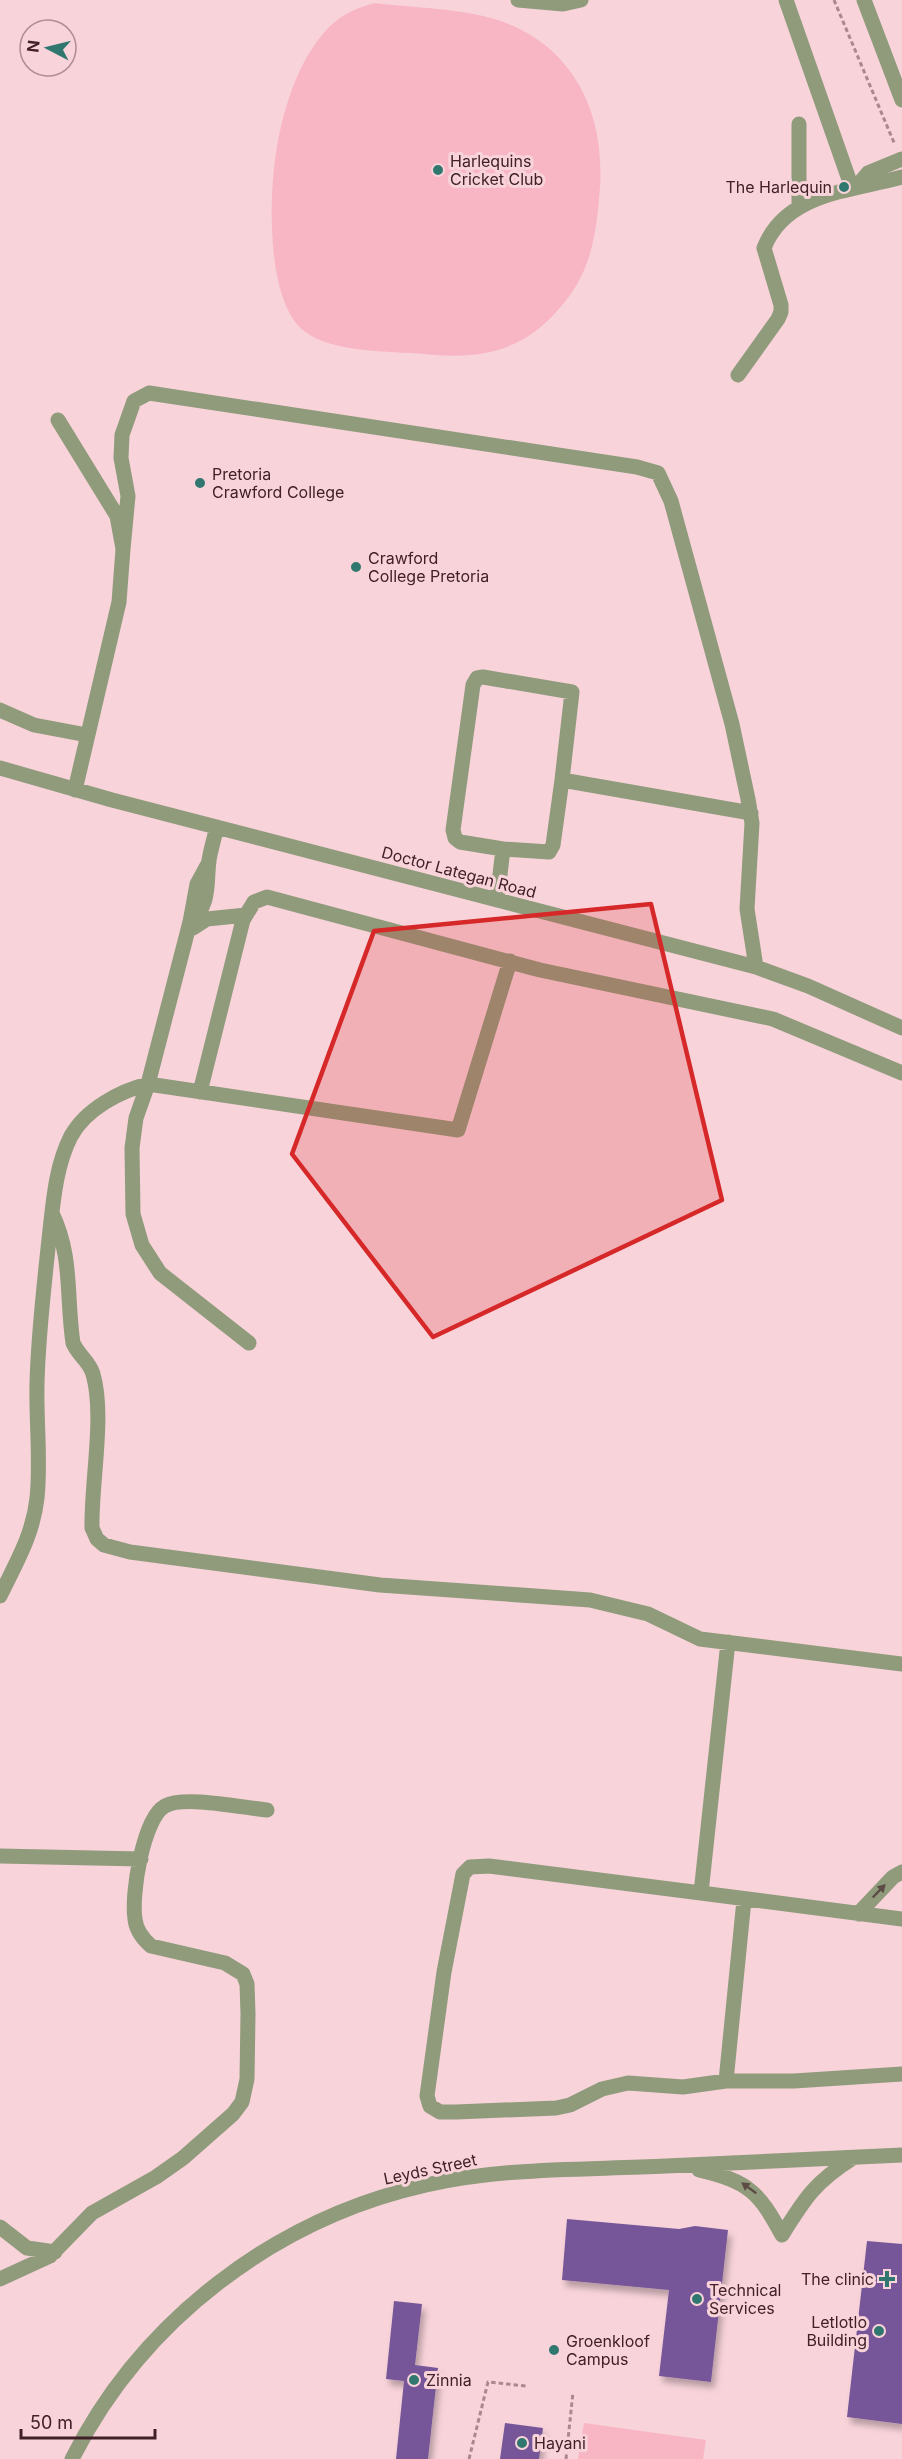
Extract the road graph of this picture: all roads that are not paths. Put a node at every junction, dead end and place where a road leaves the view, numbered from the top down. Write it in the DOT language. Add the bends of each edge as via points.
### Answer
graph roads {
  1 [pos="518,0"];
  2 [pos="581,0"];
  3 [pos="786,0"];
  4 [pos="864,0"];
  5 [pos="902,100"];
  6 [pos="799,124"];
  7 [pos="901,155"];
  8 [pos="902,177"];
  9 [pos="855,187"];
  10 [pos="799,206"];
  11 [pos="738,375"];
  12 [pos="57,420"];
  13 [pos="123,549"];
  14 [pos="0,710"];
  15 [pos="87,735"];
  16 [pos="0,768"];
  17 [pos="562,780"];
  18 [pos="75,790"];
  19 [pos="751,813"];
  20 [pos="217,827"];
  21 [pos="503,849"];
  22 [pos="497,900"];
  23 [pos="246,915"];
  24 [pos="188,928"];
  25 [pos="510,961"];
  26 [pos="756,967"];
  27 [pos="902,1028"];
  28 [pos="902,1073"];
  29 [pos="148,1084"];
  30 [pos="200,1092"];
  31 [pos="52,1212"];
  32 [pos="249,1343"];
  33 [pos="0,1596"];
  34 [pos="728,1642"];
  35 [pos="902,1664"];
  36 [pos="267,1810"];
  37 [pos="0,1856"];
  38 [pos="141,1859"];
  39 [pos="902,1872"];
  40 [pos="701,1893"];
  41 [pos="744,1900"];
  42 [pos="858,1914"];
  43 [pos="902,1919"];
  44 [pos="902,2074"];
  45 [pos="726,2080"];
  46 [pos="902,2155"];
  47 [pos="856,2156"];
  48 [pos="678,2166"];
  49 [pos="0,2227"];
  50 [pos="55,2252"];
  51 [pos="0,2279"];
  52 [pos="72,2459"];
  1 -- 2 [label="street" via="563,4"];
  3 -- 9 [label="street"];
  4 -- 5 [label="street"];
  6 -- 10 [label="street"];
  7 -- 9 [label="street" via="868,173"];
  8 -- 9 [label="street"];
  9 -- 10 [label="street"];
  10 -- 11 [label="street" via="765,248 781,305 778,319"];
  12 -- 13 [label="street" via="117,516"];
  13 -- 15 [label="street" via="119,602"];
  13 -- 19 [label="street" via="128,496 121,458 122,435 134,401 149,393 653,470 670,501 732,724"];
  14 -- 15 [label="street" via="34,725"];
  15 -- 18 [label="street"];
  16 -- 18 [label="street, Doctor Lategan Road"];
  17 -- 19 [label="street"];
  17 -- 21 [label="street" via="549,852"];
  17 -- 21 [label="street" via="572,692 477,678 453,830 460,842"];
  18 -- 20 [label="street, Doctor Lategan Road"];
  19 -- 26 [label="street" via="747,909"];
  20 -- 22 [label="street, Doctor Lategan Road"];
  20 -- 24 [label="street" via="209,862 207,898"];
  21 -- 22 [label="street"];
  22 -- 26 [label="street, Doctor Lategan Road"];
  23 -- 24 [label="street" via="204,920"];
  23 -- 25 [label="street" via="254,902 278,898"];
  23 -- 30 [label="street"];
  24 -- 29 [label="street"];
  25 -- 28 [label="street" via="773,1019"];
  25 -- 30 [label="street" via="458,1130"];
  26 -- 27 [label="street, Doctor Lategan Road"];
  29 -- 30 [label="street"];
  29 -- 31 [label="street" via="109,1099 77,1128 65,1149"];
  29 -- 32 [label="street" via="136,1118 132,1148 136,1232 160,1273"];
  31 -- 33 [label="street" via="37,1365 36,1505 27,1543"];
  31 -- 34 [label="street" via="68,1266 74,1343 93,1371 97,1395 92,1528 104,1545 175,1559 380,1585 609,1603 657,1617 689,1636"];
  34 -- 35 [label="street"];
  34 -- 40 [label="street"];
  36 -- 38 [label="street" via="167,1805 151,1822"];
  37 -- 38 [label="street"];
  38 -- 50 [label="street" via="135,1919 143,1938 152,1946 225,1963 243,1974 248,2014 245,2095 233,2114 183,2158 98,2209"];
  42 -- 39 [label="street, one-way"];
  40 -- 41 [label="street"];
  40 -- 45 [label="street" via="489,1866 468,1869 463,1874 444,1972 427,2101 432,2109 456,2112 556,2108 613,2085 640,2082 683,2087"];
  41 -- 42 [label="street"];
  41 -- 45 [label="street"];
  42 -- 43 [label="street"];
  44 -- 45 [label="street" via="794,2081"];
  46 -- 47 [label="street, Leyds Street"];
  47 -- 48 [label="street, Leyds Street"];
  47 -- 48 [label="street, one-way" via="809,2192 782,2235 762,2199 751,2188"];
  48 -- 52 [label="street, Leyds Street" via="504,2173 462,2179 396,2193 313,2224 256,2255 164,2330 104,2404"];
  49 -- 50 [label="street" via="27,2248"];
  50 -- 51 [label="street"];
}
